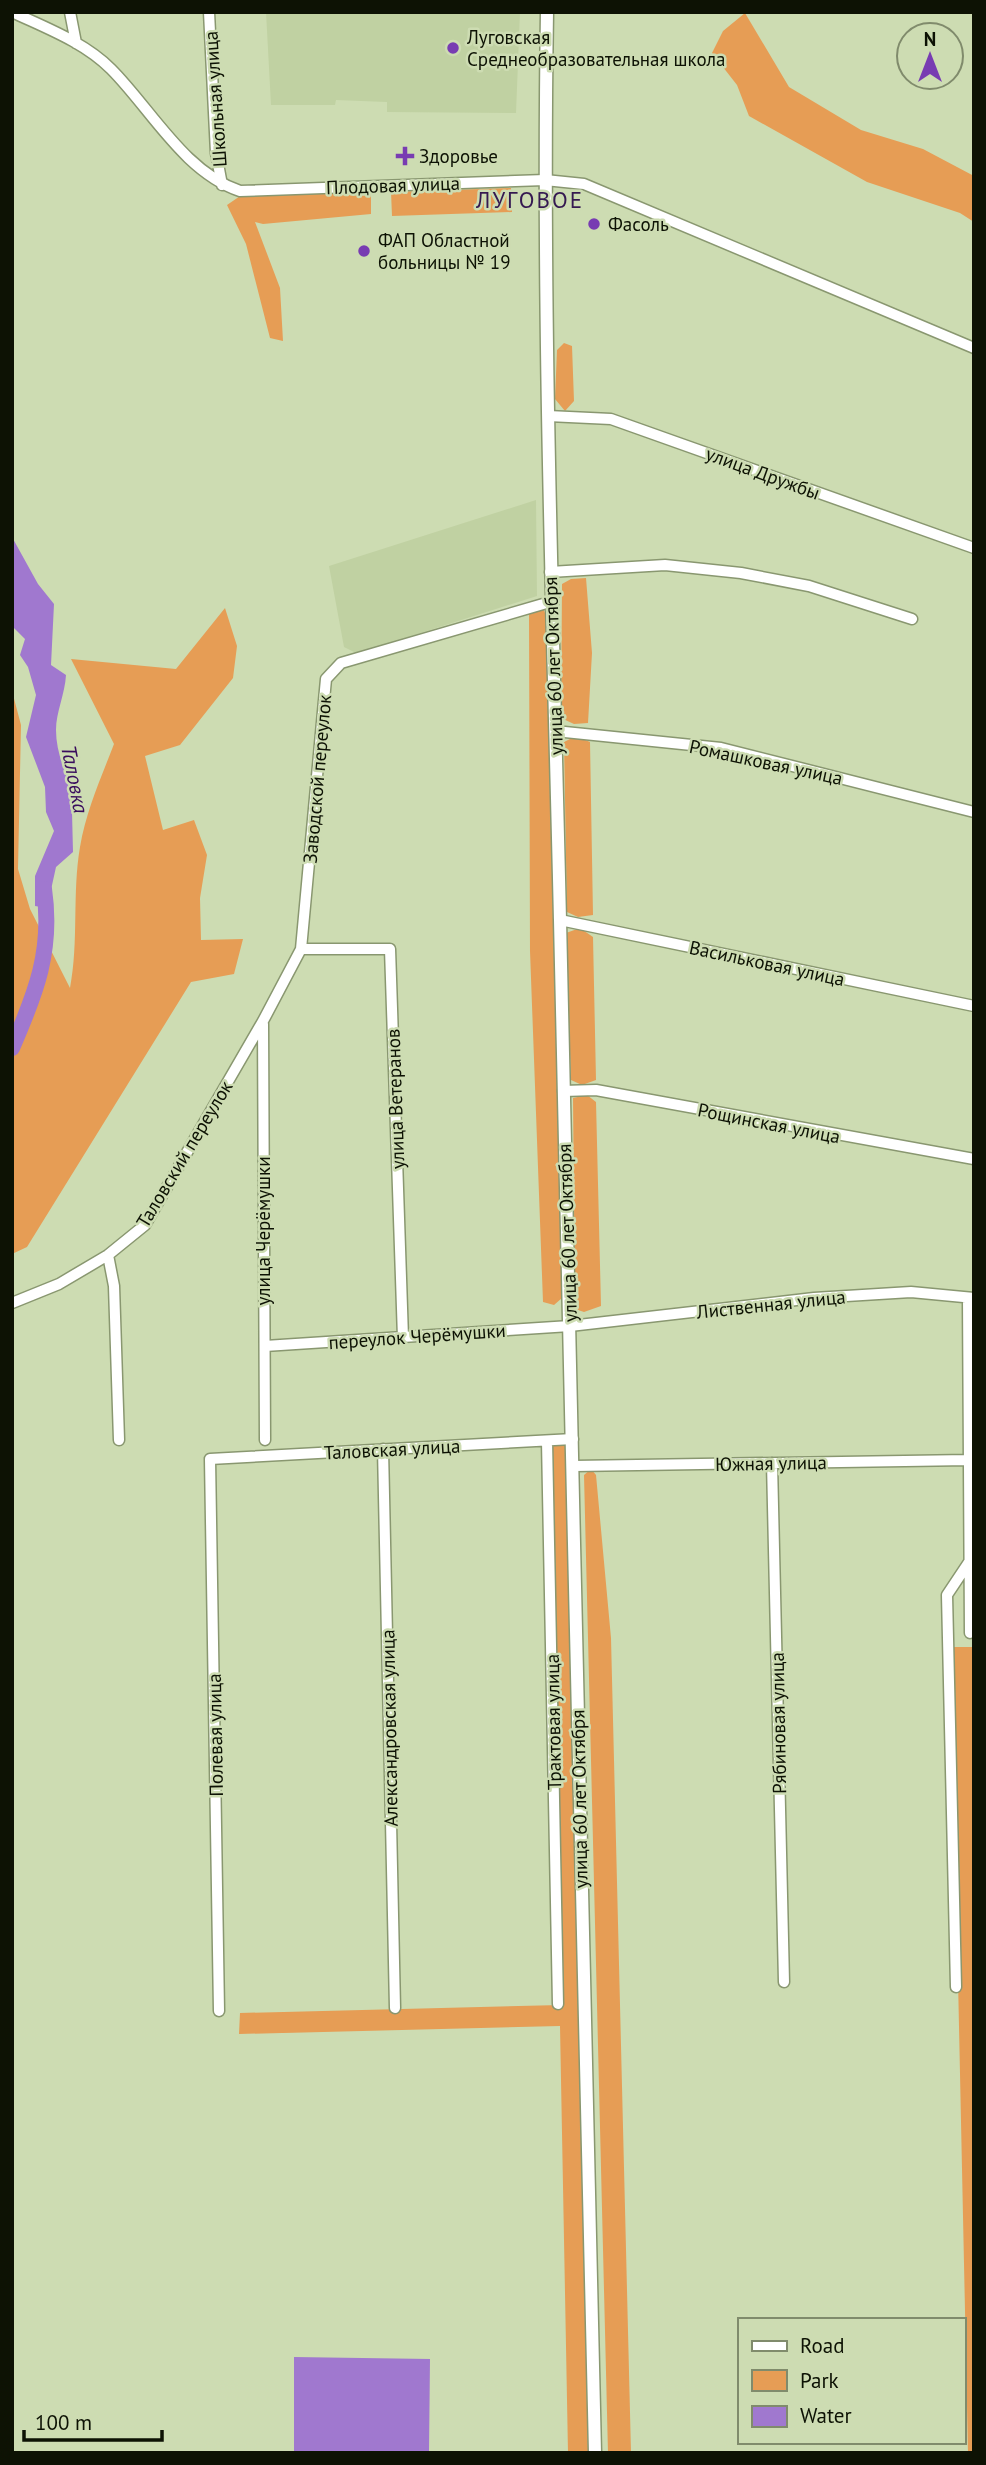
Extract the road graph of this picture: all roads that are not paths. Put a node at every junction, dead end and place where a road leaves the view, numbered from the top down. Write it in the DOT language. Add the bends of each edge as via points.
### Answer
graph roads {
  1 [pos="12,12"];
  2 [pos="70,12"];
  3 [pos="209,12"];
  4 [pos="547,12"];
  5 [pos="76,43"];
  6 [pos="545,180"];
  7 [pos="222,185"];
  8 [pos="974,348"];
  9 [pos="548,416"];
  10 [pos="974,548"];
  11 [pos="550,572"];
  12 [pos="550,602"];
  13 [pos="912,619"];
  14 [pos="555,731"];
  15 [pos="974,812"];
  16 [pos="560,920"];
  17 [pos="301,949"];
  18 [pos="974,1006"];
  19 [pos="263,1021"];
  20 [pos="563,1091"];
  21 [pos="974,1159"];
  22 [pos="108,1255"];
  23 [pos="971,1298"];
  24 [pos="12,1303"];
  25 [pos="570,1326"];
  26 [pos="403,1338"];
  27 [pos="265,1346"];
  28 [pos="970,1437"];
  29 [pos="573,1439"];
  30 [pos="119,1440"];
  31 [pos="265,1440"];
  32 [pos="547,1441"];
  33 [pos="383,1449"];
  34 [pos="210,1459"];
  35 [pos="968,1460"];
  36 [pos="772,1463"];
  37 [pos="574,1466"];
  38 [pos="969,1562"];
  39 [pos="972,1579"];
  40 [pos="970,1633"];
  41 [pos="784,1983"];
  42 [pos="956,1987"];
  43 [pos="558,2004"];
  44 [pos="395,2008"];
  45 [pos="219,2011"];
  46 [pos="595,2453"];
  1 -- 5 [label="street, Плодовая улица"];
  2 -- 5 [label="street"];
  3 -- 7 [label="street, Школьная улица" via="216,153"];
  4 -- 6 [label="street, улица 60 лет Октября"];
  5 -- 7 [label="street, Плодовая улица" via="110,68 196,165"];
  6 -- 7 [label="street, Плодовая улица" via="240,191"];
  6 -- 8 [label="street, Плодовая улица" via="584,184"];
  6 -- 9 [label="street, улица 60 лет Октября"];
  9 -- 10 [label="street, улица Дружбы" via="611,419"];
  9 -- 11 [label="street, улица 60 лет Октября"];
  11 -- 12 [label="street, улица 60 лет Октября"];
  11 -- 13 [label="street" via="665,565 741,573 809,586"];
  12 -- 14 [label="street, улица 60 лет Октября"];
  12 -- 17 [label="street, Заводской переулок" via="341,663 326,679"];
  14 -- 15 [label="street, Ромашковая улица" via="721,748"];
  14 -- 16 [label="street, улица 60 лет Октября"];
  16 -- 18 [label="street, Васильковая улица"];
  16 -- 20 [label="street, улица 60 лет Октября"];
  17 -- 19 [label="street, Таловский переулок"];
  17 -- 26 [label="street, улица Ветеранов" via="390,949"];
  19 -- 22 [label="street, Таловский переулок" via="145,1225"];
  19 -- 27 [label="street, улица Черёмушки"];
  20 -- 21 [label="street, Рощинская улица" via="596,1090"];
  20 -- 25 [label="street, улица 60 лет Октября"];
  22 -- 24 [label="street, Таловский переулок" via="59,1284"];
  22 -- 30 [label="street" via="114,1286"];
  23 -- 25 [label="street, Лиственная улица" via="911,1292 814,1298"];
  23 -- 28 [label="street"];
  25 -- 26 [label="street, переулок Черёмушки"];
  25 -- 29 [label="street, улица 60 лет Октября"];
  26 -- 27 [label="street, переулок Черёмушки"];
  27 -- 31 [label="street, улица Черёмушки"];
  28 -- 35 [label="street"];
  29 -- 32 [label="street, Таловская улица"];
  29 -- 37 [label="street, улица 60 лет Октября"];
  32 -- 33 [label="street, Таловская улица"];
  32 -- 43 [label="street, Трактовая улица"];
  33 -- 34 [label="street, Таловская улица"];
  33 -- 44 [label="street, Александровская улица"];
  34 -- 45 [label="street, Полевая улица"];
  35 -- 36 [label="street, Южная улица"];
  35 -- 38 [label="street"];
  36 -- 37 [label="street, Южная улица"];
  36 -- 41 [label="street, Рябиновая улица"];
  37 -- 46 [label="street, улица 60 лет Октября"];
  38 -- 39 [label="street"];
  38 -- 42 [label="street" via="947,1595"];
  39 -- 40 [label="street"];
}
